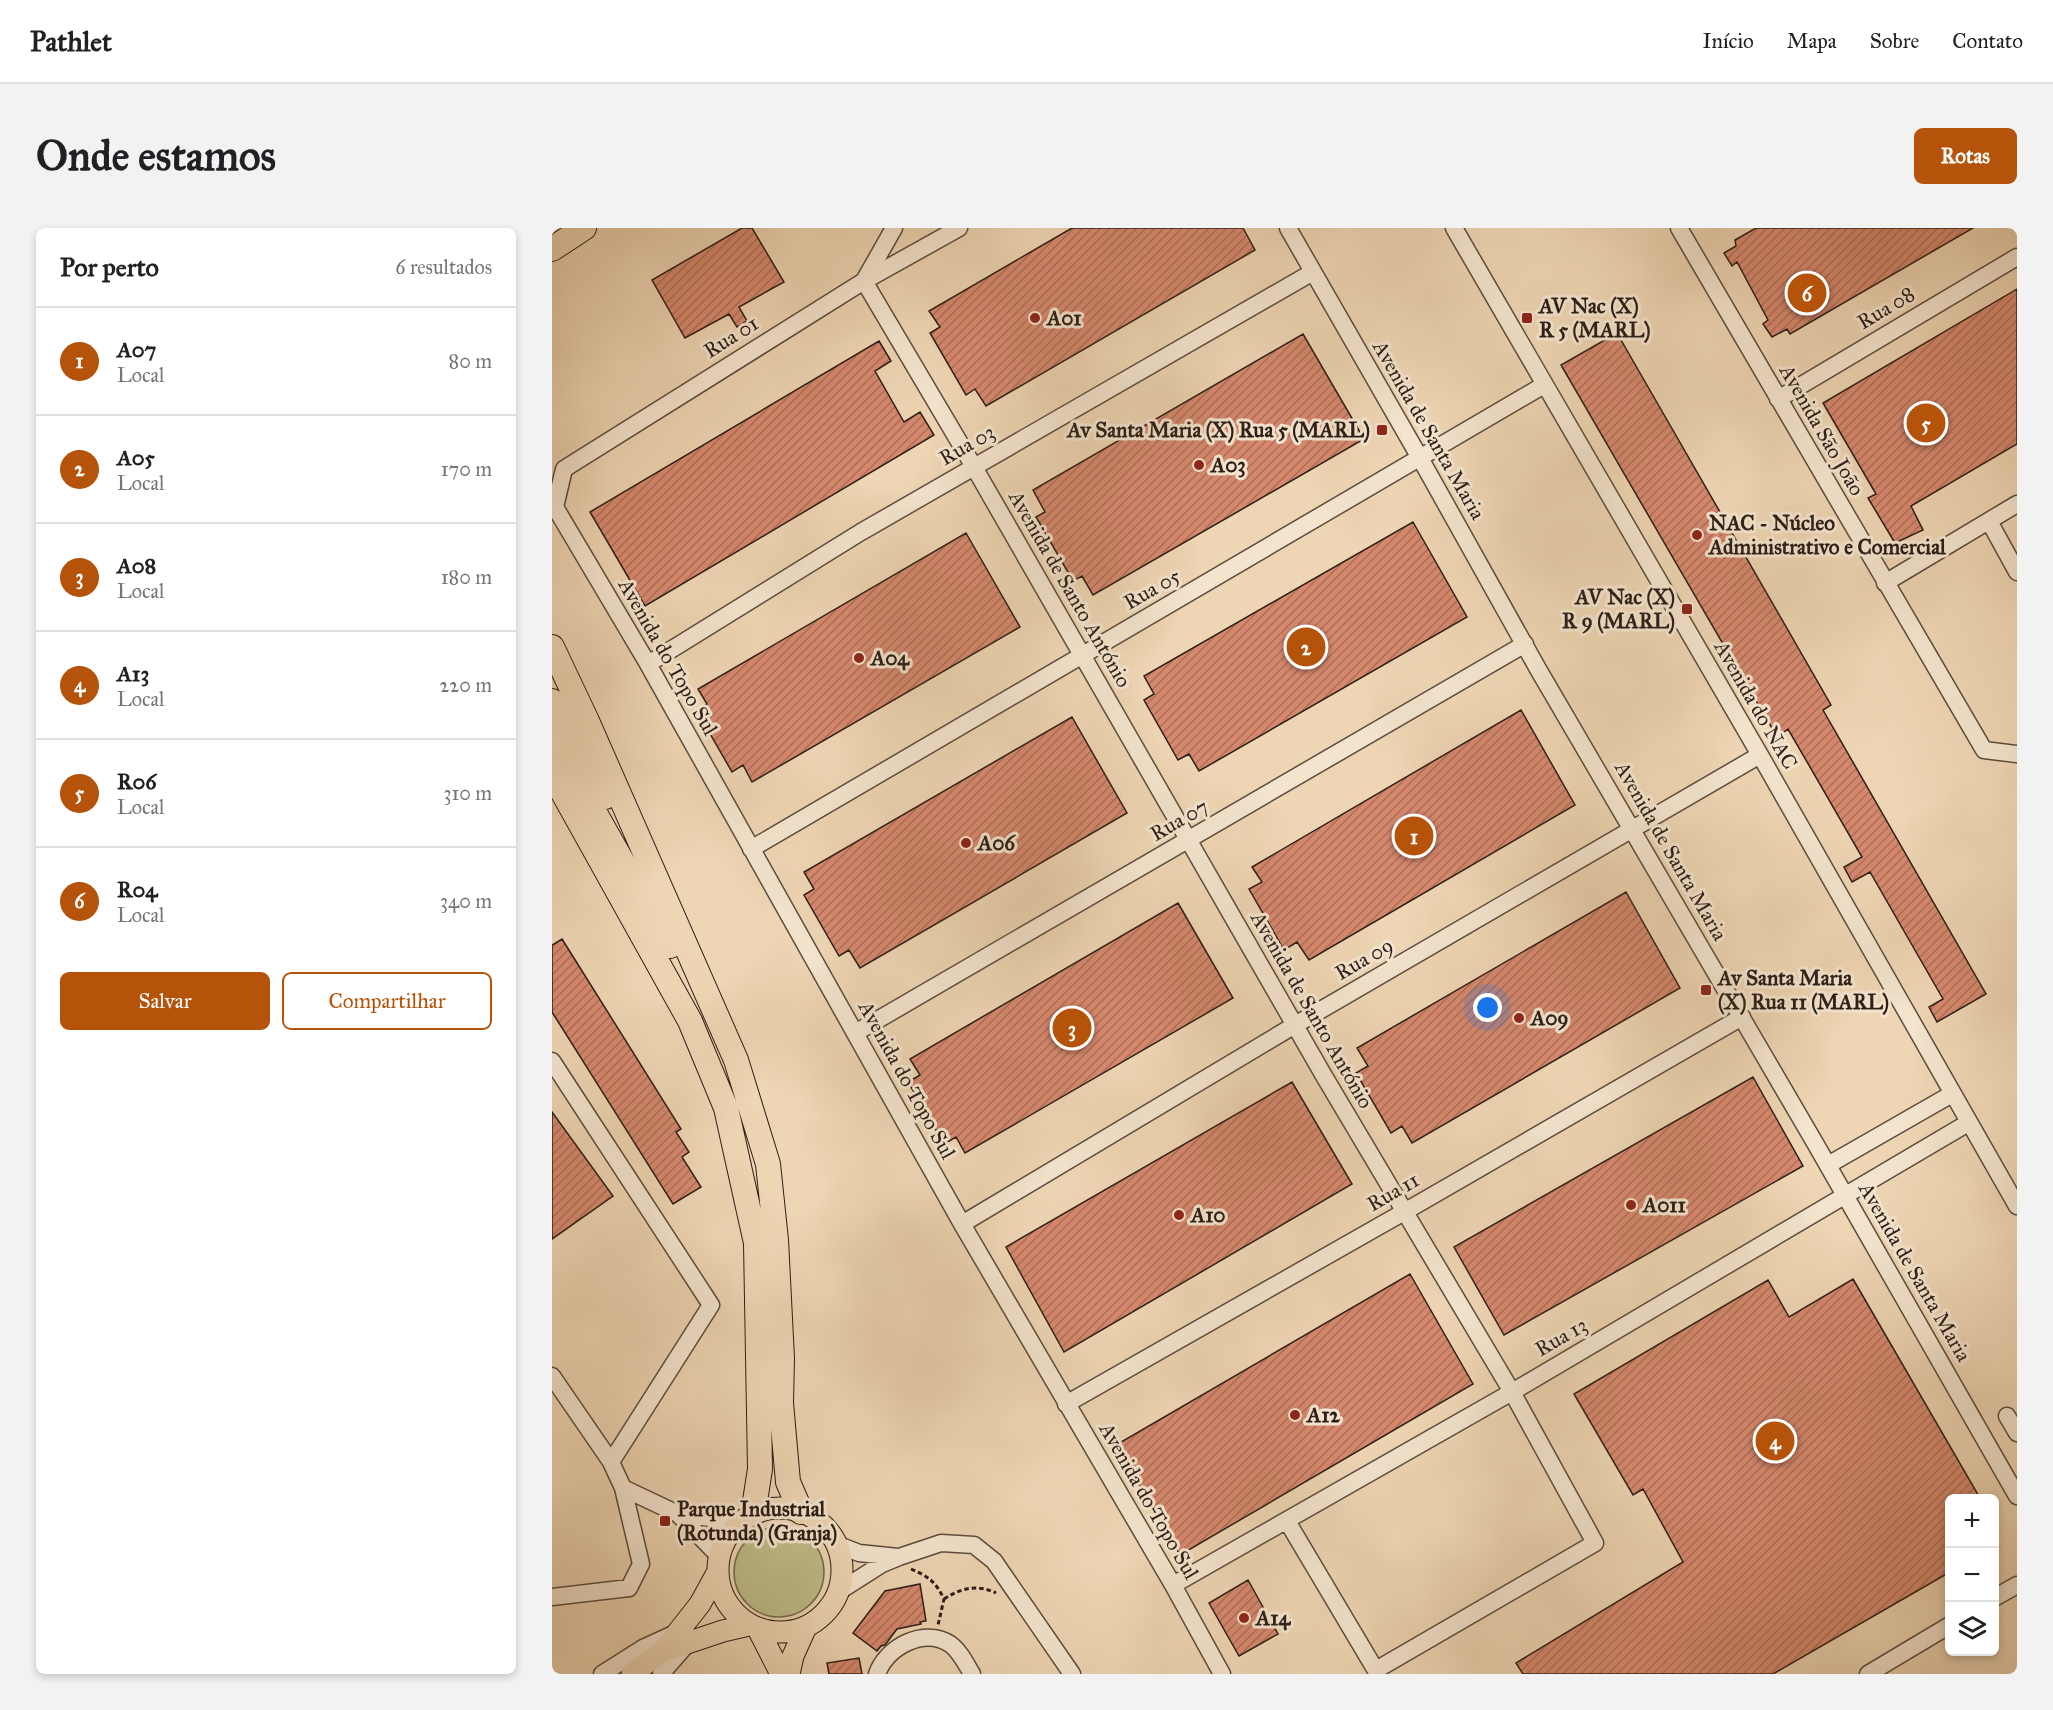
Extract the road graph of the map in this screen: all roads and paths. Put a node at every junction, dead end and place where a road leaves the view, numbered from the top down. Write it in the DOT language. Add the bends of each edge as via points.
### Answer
graph roads {
  1 [pos="574,228"];
  2 [pos="584,228"];
  3 [pos="894,228"];
  4 [pos="959,228"];
  5 [pos="1288,228"];
  6 [pos="1454,228"];
  7 [pos="1678,228"];
  8 [pos="552,234"];
  9 [pos="552,249"];
  10 [pos="2017,257"];
  11 [pos="1313,272"];
  12 [pos="864,281"];
  13 [pos="1544,385"];
  14 [pos="1778,399"];
  15 [pos="1420,458"];
  16 [pos="974,467"];
  17 [pos="2017,504"];
  18 [pos="555,507"];
  19 [pos="1989,521"];
  20 [pos="2017,572"];
  21 [pos="1885,583"];
  22 [pos="1525,644"];
  23 [pos="552,647"];
  24 [pos="1082,656"];
  25 [pos="648,664"];
  26 [pos="552,700"];
  27 [pos="552,738"];
  28 [pos="1760,754"];
  29 [pos="2017,754"];
  30 [pos="552,773"];
  31 [pos="1632,828"];
  32 [pos="1189,841"];
  33 [pos="751,849"];
  34 [pos="683,942"];
  35 [pos="1742,1017"];
  36 [pos="1294,1025"];
  37 [pos="855,1033"];
  38 [pos="552,1060"];
  39 [pos="1952,1094"];
  40 [pos="1968,1123"];
  41 [pos="1828,1165"];
  42 [pos="1846,1196"];
  43 [pos="2017,1206"];
  44 [pos="1404,1212"];
  45 [pos="962,1224"];
  46 [pos="776,1240"];
  47 [pos="554,1383"];
  48 [pos="1512,1392"];
  49 [pos="1066,1404"];
  50 [pos="2007,1416"];
  51 [pos="2017,1433"];
  52 [pos="611,1462"];
  53 [pos="623,1488"];
  54 [pos="2016,1494"];
  55 [pos="801,1512"];
  56 [pos="678,1514"];
  57 [pos="747,1518"];
  58 [pos="1287,1521"];
  59 [pos="836,1545"];
  60 [pos="899,1557"];
  61 [pos="718,1564"];
  62 [pos="1173,1585"];
  63 [pos="2017,1585"];
  64 [pos="838,1592"];
  65 [pos="1999,1596"];
  66 [pos="552,1597"];
  67 [pos="944,1599"];
  68 [pos="1023,1601"];
  69 [pos="754,1627"];
  70 [pos="806,1627"];
  71 [pos="1945,1628"];
  72 [pos="683,1637"];
  73 [pos="935,1639"];
  74 [pos="1377,1672"];
  75 [pos="602,1674"];
  76 [pos="632,1674"];
  77 [pos="661,1674"];
  78 [pos="781,1674"];
  79 [pos="789,1674"];
  80 [pos="877,1674"];
  81 [pos="972,1674"];
  82 [pos="1072,1674"];
  83 [pos="1222,1674"];
  84 [pos="1868,1674"];
  1 -- 8 [label="highway"];
  2 -- 9 [label="highway"];
  3 -- 12 [label="street"];
  4 -- 12 [label="street, Rua 01"];
  5 -- 11 [label="street, Avenida de Santa Maria"];
  6 -- 13 [label="street, Avenida do NAC"];
  7 -- 14 [label="street, Avenida São João"];
  10 -- 14 [label="street, Rua 08"];
  11 -- 15 [label="street, Avenida de Santa Maria"];
  11 -- 16 [label="street, Rua 03"];
  12 -- 16 [label="street, Avenida de Santo António"];
  12 -- 18 [label="street, Rua 01" via="564,468"];
  13 -- 15 [label="street, Rua 05"];
  13 -- 28 [label="street, Avenida do NAC"];
  14 -- 21 [label="street, Avenida São João"];
  15 -- 22 [label="street, Avenida de Santa Maria"];
  15 -- 24 [label="street, Rua 05"];
  16 -- 24 [label="street, Avenida de Santo António"];
  16 -- 25 [label="street, Rua 03"];
  17 -- 19 [label="street"];
  18 -- 25 [label="street, Avenida do Topo Sul"];
  19 -- 20 [label="street"];
  19 -- 21 [label="street"];
  21 -- 29 [label="street, Avenida São João" via="1984,750"];
  22 -- 31 [label="street, Avenida de Santa Maria"];
  22 -- 32 [label="street, Rua 07"];
  23 -- 34 [label="highway"];
  24 -- 32 [label="street, Avenida de Santo António"];
  24 -- 33 [label="street, Rua 05"];
  25 -- 33 [label="street, Avenida do Topo Sul"];
  26 -- 34 [label="highway"];
  27 -- 46 [label="highway" via="687,976 726,1058 756,1154"];
  28 -- 31 [label="street, Rua 09"];
  28 -- 39 [label="street, Avenida do NAC"];
  30 -- 57 [label="highway" via="690,1021 726,1108 756,1243 760,1469"];
  31 -- 35 [label="street, Avenida de Santa Maria"];
  31 -- 36 [label="street, Rua 09"];
  32 -- 36 [label="street, Avenida de Santo António"];
  32 -- 37 [label="street, Rua 07"];
  33 -- 37 [label="street, Avenida do Topo Sul"];
  34 -- 46 [label="highway" via="736,1060 768,1164"];
  35 -- 41 [label="street, Avenida de Santa Maria"];
  35 -- 44 [label="street, Rua 11"];
  36 -- 44 [label="street, Avenida de Santo António"];
  36 -- 45 [label="street, Rua 09"];
  37 -- 45 [label="street, Avenida do Topo Sul"];
  38 -- 52 [label="street" via="711,1305"];
  39 -- 40 [label="street, Avenida do NAC"];
  39 -- 41 [label="street"];
  40 -- 42 [label="street, Rua 13"];
  40 -- 43 [label="street, Avenida do NAC"];
  41 -- 42 [label="street, Avenida de Santa Maria"];
  42 -- 48 [label="street, Rua 13"];
  42 -- 54 [label="street, Avenida de Santa Maria"];
  44 -- 48 [label="street, Avenida de Santo António"];
  44 -- 49 [label="street, Rua 11"];
  45 -- 49 [label="street, Avenida do Topo Sul"];
  46 -- 55 [label="highway" via="781,1403 788,1482"];
  47 -- 52 [label="street"];
  48 -- 58 [label="street, Rua 13"];
  48 -- 74 [label="street, Avenida de Santo António" via="1595,1544"];
  49 -- 62 [label="street, Avenida do Topo Sul"];
  50 -- 51 [label="street"];
  52 -- 53 [label="street"];
  53 -- 56 [label="street"];
  53 -- 66 [label="street" via="640,1564 629,1588"];
  55 -- 57 [label="main road" via="769,1509"];
  55 -- 59 [label="main road" via="827,1531"];
  56 -- 57 [label="street"];
  56 -- 61 [label="street"];
  57 -- 61 [label="main road" via="727,1537"];
  58 -- 62 [label="street, Rua 13"];
  58 -- 74 [label="street"];
  59 -- 60 [label="street" via="859,1553"];
  59 -- 64 [label="main road" via="842,1576"];
  60 -- 64 [label="street"];
  60 -- 67 [label="path" via="910,1569 937,1584"];
  60 -- 68 [label="street" via="941,1543 974,1545 994,1561"];
  61 -- 69 [label="main road" via="722,1594 733,1612"];
  61 -- 72 [label="main road"];
  62 -- 83 [label="street, Avenida do Topo Sul"];
  63 -- 65 [label="street"];
  64 -- 70 [label="main road" via="830,1606"];
  67 -- 68 [label="path" via="975,1587"];
  67 -- 73 [label="path"];
  68 -- 82 [label="street"];
  69 -- 70 [label="main road" via="782,1632"];
  69 -- 72 [label="main road"];
  69 -- 78 [label="main road"];
  70 -- 79 [label="main road"];
  71 -- 84 [label="street"];
  72 -- 75 [label="street" via="644,1648"];
  72 -- 76 [label="main road"];
  72 -- 77 [label="street"];
  73 -- 80 [label="street" via="927,1637 900,1646 884,1660"];
  73 -- 81 [label="street" via="956,1649"];
}
